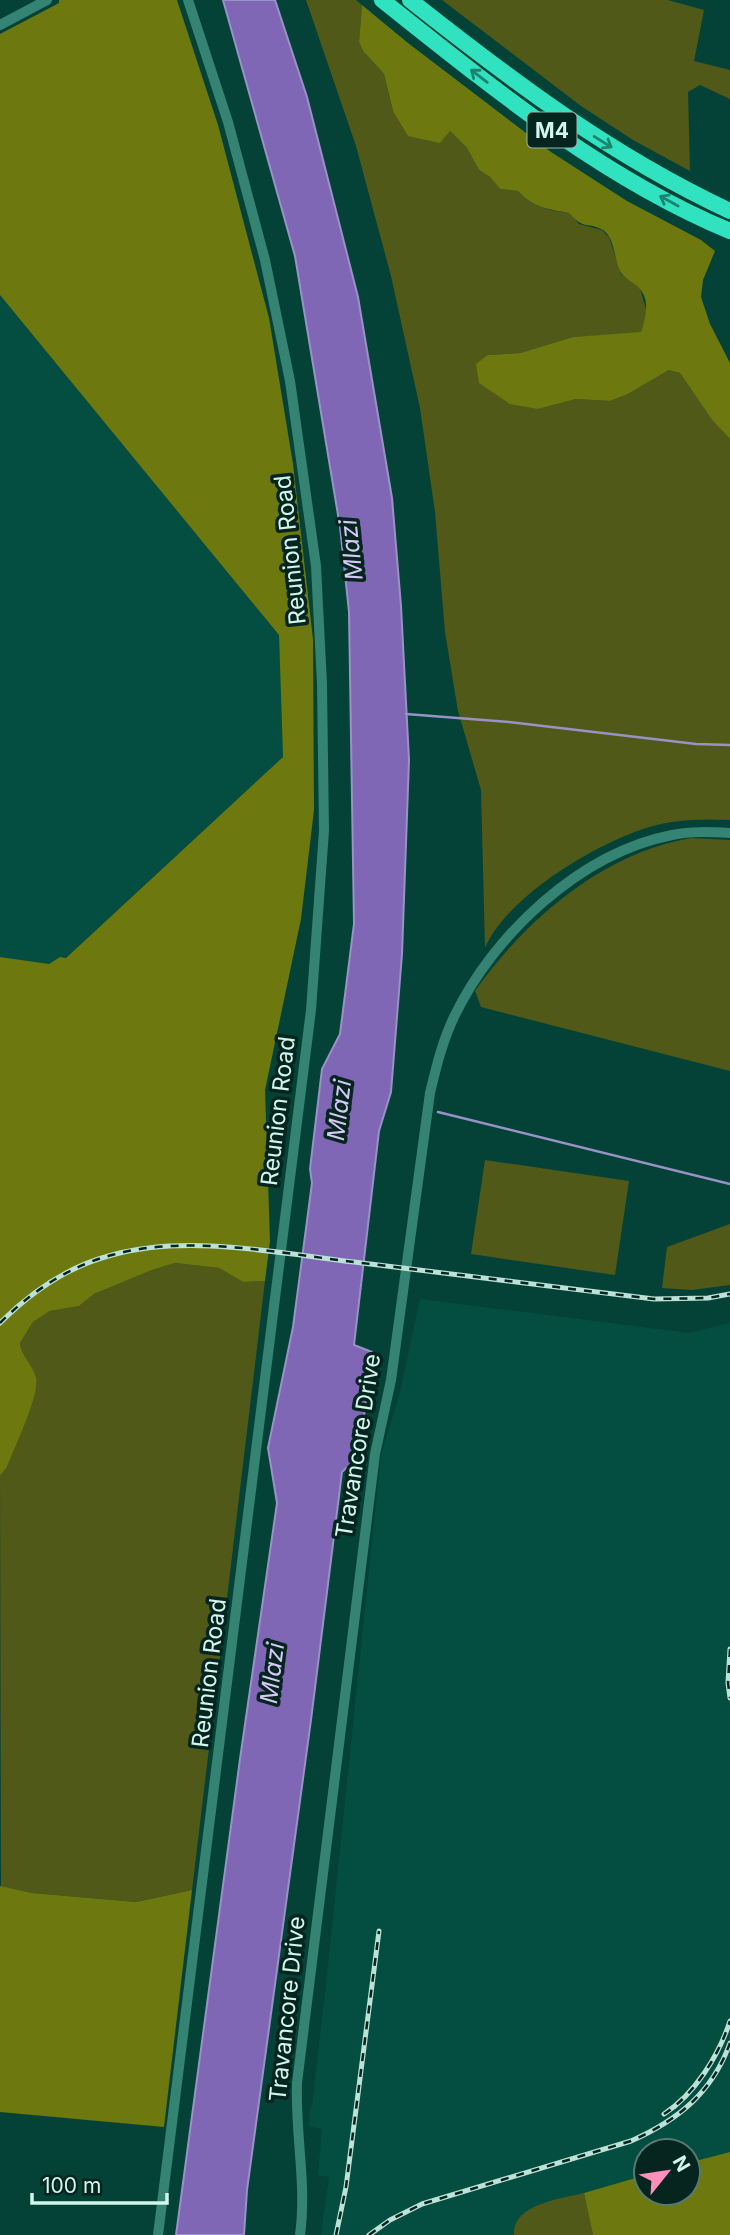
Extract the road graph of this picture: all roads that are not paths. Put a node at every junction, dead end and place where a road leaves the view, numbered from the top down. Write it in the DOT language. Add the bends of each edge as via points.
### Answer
graph roads {
  1 [pos="47,0"];
  2 [pos="188,0"];
  3 [pos="410,0"];
  4 [pos="386,3"];
  5 [pos="0,25"];
  6 [pos="730,211"];
  7 [pos="727,230"];
  8 [pos="730,833"];
  9 [pos="159,2235"];
  10 [pos="300,2235"];
  1 -- 5 [label="street"];
  2 -- 9 [label="street, Reunion Road" via="248,194 292,393 316,566 324,831 303,1076"];
  3 -- 6 [label="highway, M4, one-way" via="582,129"];
  7 -- 4 [label="highway, M4, one-way" via="636,183 572,143 513,103"];
  8 -- 10 [label="street, Travancore Drive" via="682,833 652,840 608,859 556,893 513,930 487,961 457,1010 441,1048 430,1094 391,1381 375,1454 297,2083"];
}
